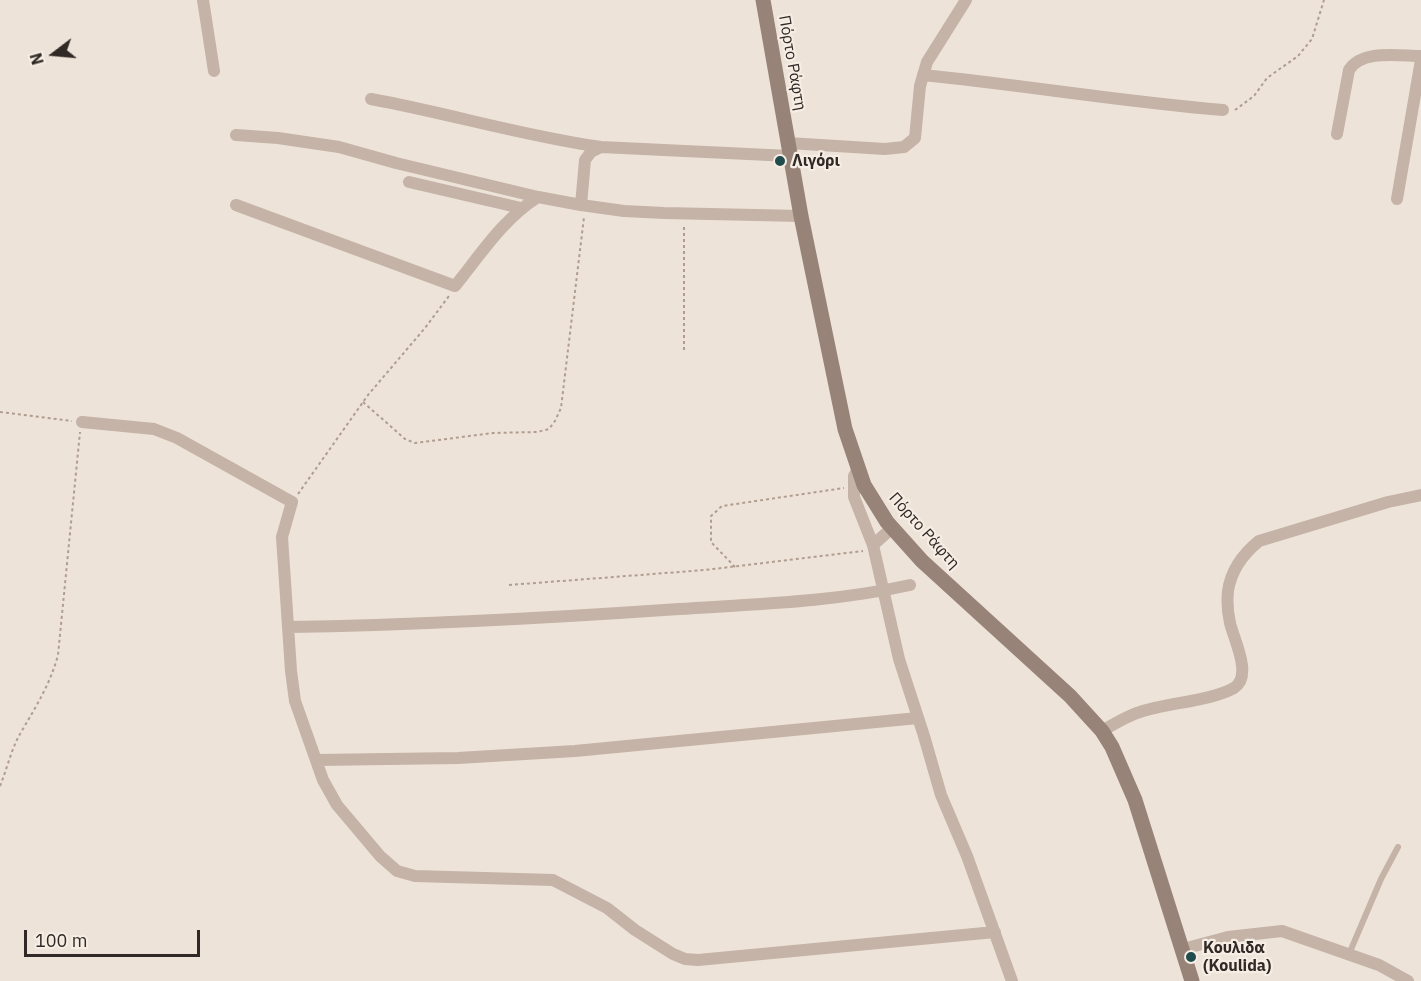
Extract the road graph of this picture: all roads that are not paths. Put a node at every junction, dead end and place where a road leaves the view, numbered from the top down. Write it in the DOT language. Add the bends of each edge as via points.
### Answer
graph roads {
  1 [pos="203,0"];
  2 [pos="763,0"];
  3 [pos="966,0"];
  4 [pos="1421,58"];
  5 [pos="214,71"];
  6 [pos="923,75"];
  7 [pos="370,99"];
  8 [pos="1223,110"];
  9 [pos="1337,134"];
  10 [pos="236,135"];
  11 [pos="601,147"];
  12 [pos="789,149"];
  13 [pos="409,182"];
  14 [pos="538,197"];
  15 [pos="1397,199"];
  16 [pos="584,205"];
  17 [pos="236,206"];
  18 [pos="521,208"];
  19 [pos="801,216"];
  20 [pos="82,422"];
  21 [pos="858,470"];
  22 [pos="1421,495"];
  23 [pos="892,528"];
  24 [pos="873,544"];
  25 [pos="910,585"];
  26 [pos="882,591"];
  27 [pos="288,627"];
  28 [pos="918,718"];
  29 [pos="1102,731"];
  30 [pos="316,760"];
  31 [pos="1398,847"];
  32 [pos="995,932"];
  33 [pos="1183,949"];
  34 [pos="1349,954"];
  35 [pos="1012,981"];
  36 [pos="1192,981"];
  37 [pos="1408,981"];
  1 -- 5 [label="street"];
  2 -- 12 [label="main road, Πόρτο Ράφτη"];
  3 -- 6 [label="street"];
  4 -- 9 [label="street" via="1385,56 1360,59 1353,64"];
  4 -- 15 [label="street"];
  6 -- 8 [label="street"];
  6 -- 12 [label="street" via="915,138 904,147"];
  7 -- 11 [label="street"];
  10 -- 14 [label="street" via="339,147"];
  11 -- 12 [label="street"];
  11 -- 16 [label="street" via="585,160"];
  12 -- 19 [label="main road, Πόρτο Ράφτη"];
  13 -- 18 [label="street"];
  14 -- 16 [label="street"];
  14 -- 18 [label="street"];
  16 -- 19 [label="street" via="624,211"];
  17 -- 18 [label="street" via="455,286"];
  19 -- 21 [label="main road, Πόρτο Ράφτη" via="845,429"];
  20 -- 27 [label="street" via="154,429 292,502 282,537"];
  21 -- 23 [label="main road, Πόρτο Ράφτη" via="875,505"];
  21 -- 24 [label="street" via="854,476 854,497"];
  22 -- 29 [label="street" via="1258,541 1235,566 1228,590 1229,620 1243,668 1242,679 1235,687 1139,712"];
  23 -- 24 [label="street"];
  23 -- 29 [label="main road, Πόρτο Ράφτη"];
  24 -- 26 [label="street"];
  25 -- 26 [label="street"];
  26 -- 27 [label="street" via="616,614"];
  26 -- 28 [label="street" via="898,659"];
  27 -- 30 [label="street" via="295,701"];
  28 -- 30 [label="street" via="575,751"];
  28 -- 32 [label="street" via="941,795"];
  29 -- 33 [label="main road, Πόρτο Ράφτη" via="1135,800"];
  30 -- 32 [label="street" via="337,805 397,871 415,876 553,880 607,908 635,930 685,959"];
  31 -- 34 [label="lane"];
  32 -- 35 [label="street"];
  33 -- 34 [label="street" via="1227,937 1282,931"];
  33 -- 36 [label="main road, Πόρτο Ράφτη"];
  34 -- 37 [label="street"];
}
